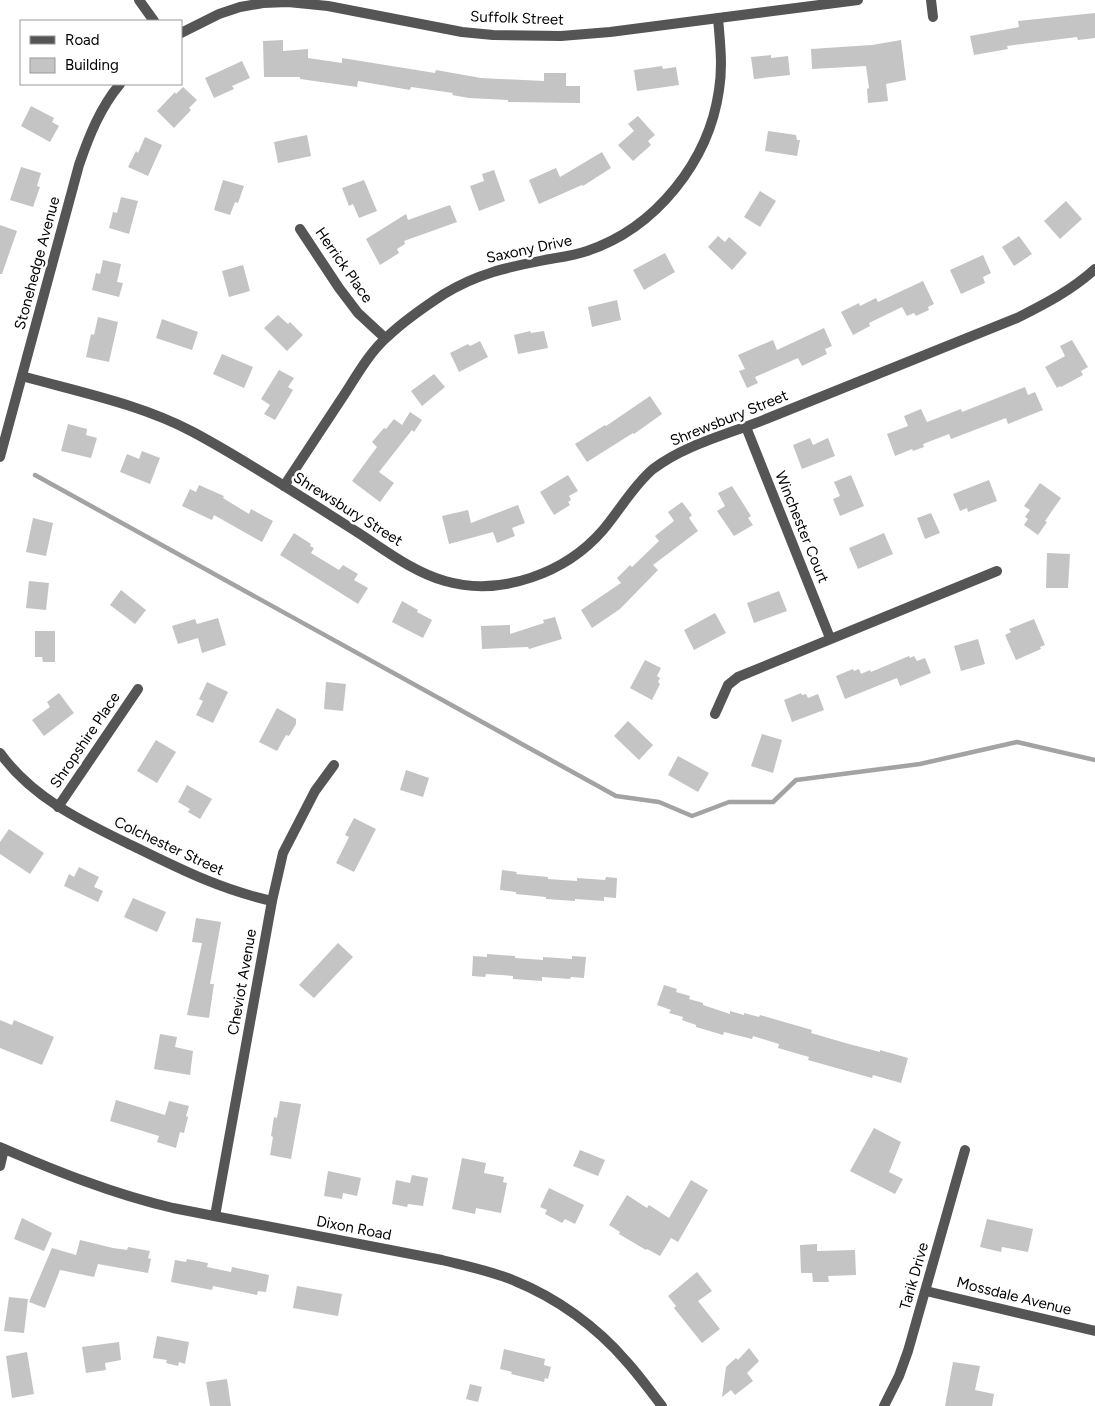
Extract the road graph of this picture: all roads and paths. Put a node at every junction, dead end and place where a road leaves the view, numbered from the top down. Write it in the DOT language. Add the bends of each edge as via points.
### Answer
graph roads {
  1 [pos="139,0"];
  2 [pos="858,0"];
  3 [pos="931,0"];
  4 [pos="933,17"];
  5 [pos="718,18"];
  6 [pos="153,20"];
  7 [pos="182,32"];
  8 [pos="119,85"];
  9 [pos="300,229"];
  10 [pos="1095,269"];
  11 [pos="385,338"];
  12 [pos="22,376"];
  13 [pos="746,427"];
  14 [pos="0,457"];
  15 [pos="284,486"];
  16 [pos="997,572"];
  17 [pos="830,638"];
  18 [pos="138,689"];
  19 [pos="715,714"];
  20 [pos="0,753"];
  21 [pos="334,765"];
  22 [pos="58,807"];
  23 [pos="272,901"];
  24 [pos="2,1148"];
  25 [pos="965,1150"];
  26 [pos="0,1166"];
  27 [pos="216,1216"];
  28 [pos="926,1290"];
  29 [pos="1095,1331"];
  30 [pos="662,1406"];
  31 [pos="884,1406"];
  1 -- 6 [label="street"];
  2 -- 5 [label="street, Suffolk Street"];
  3 -- 4 [label="street"];
  5 -- 7 [label="street, Suffolk Street" via="561,36 493,35 288,2 240,7"];
  5 -- 11 [label="street, Saxony Drive" via="722,70 714,113 698,155 685,176 651,214 628,231 586,252 488,272 468,280"];
  8 -- 12 [label="street, Stonehedge Avenue" via="89,135 79,164"];
  9 -- 11 [label="street, Herrick Place" via="348,301"];
  10 -- 13 [label="street, Shrewsbury Street" via="1042,306 1017,318"];
  11 -- 15 [label="street, Saxony Drive"];
  12 -- 14 [label="street, Stonehedge Avenue"];
  12 -- 15 [label="street, Shrewsbury Street" via="161,418 192,432"];
  13 -- 15 [label="street, Shrewsbury Street" via="691,448 654,469 590,545 572,559 532,578 502,584 462,585 426,574"];
  13 -- 17 [label="street, Winchester Court"];
  16 -- 17 [label="street"];
  17 -- 19 [label="street" via="738,677 728,685"];
  18 -- 22 [label="street, Shropshire Place"];
  20 -- 22 [label="street" via="24,781"];
  21 -- 23 [label="street, Cheviot Avenue" via="315,791 284,853"];
  22 -- 23 [label="street, Colchester Street" via="216,886"];
  23 -- 27 [label="street, Cheviot Avenue"];
  24 -- 26 [label="street"];
  24 -- 27 [label="street, Dixon Road" via="111,1192"];
  25 -- 28 [label="street, Tarik Drive"];
  27 -- 30 [label="street, Dixon Road" via="442,1260 514,1280 557,1302 610,1343"];
  28 -- 29 [label="street, Mossdale Avenue"];
  28 -- 31 [label="street, Tarik Drive" via="899,1376"];
}
